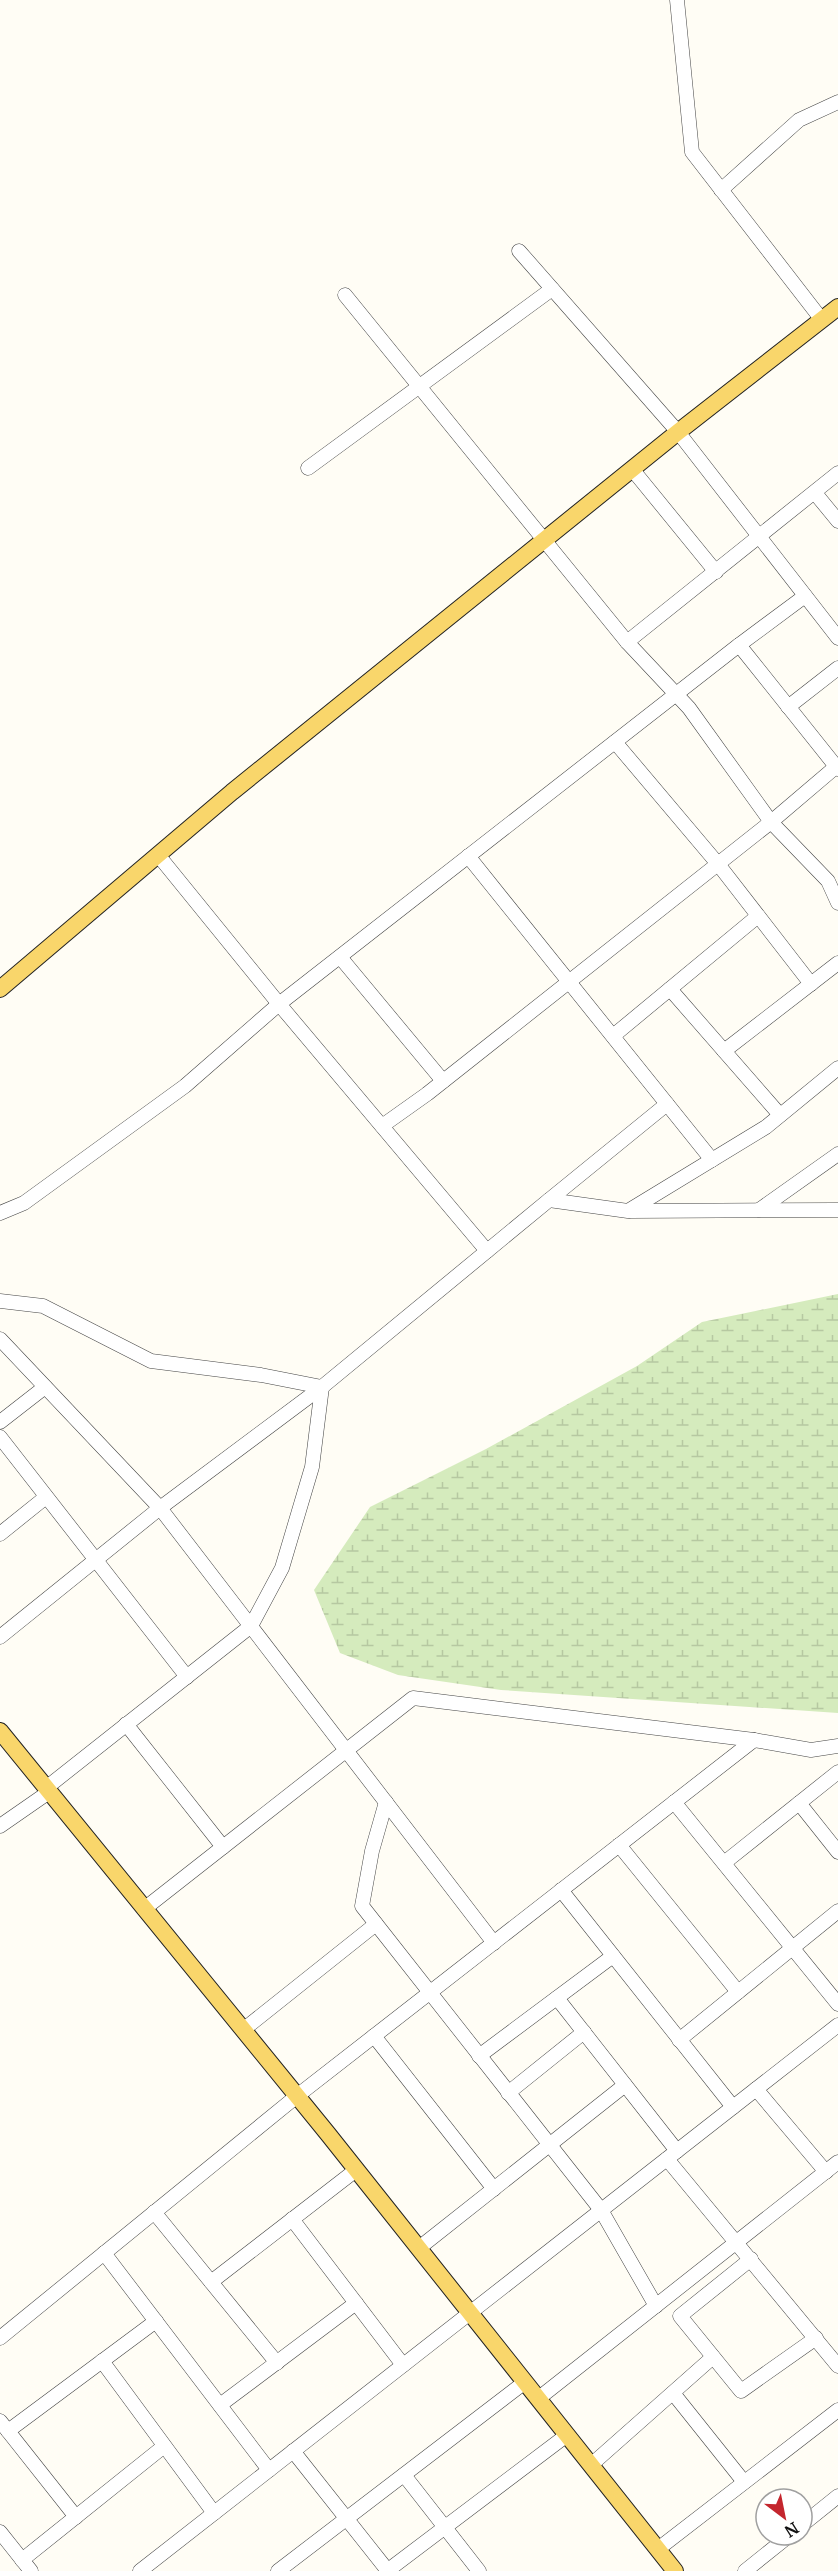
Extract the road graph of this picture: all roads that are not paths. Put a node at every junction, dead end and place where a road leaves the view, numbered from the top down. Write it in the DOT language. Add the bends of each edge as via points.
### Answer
graph roads {
  1 [pos="676,0"];
  2 [pos="838,102"];
  3 [pos="721,190"];
  4 [pos="519,251"];
  5 [pos="552,289"];
  6 [pos="345,295"];
  7 [pos="833,314"];
  8 [pos="419,386"];
  9 [pos="678,432"];
  10 [pos="308,468"];
  11 [pos="632,469"];
  12 [pos="838,473"];
  13 [pos="815,493"];
  14 [pos="838,521"];
  15 [pos="759,537"];
  16 [pos="544,540"];
  17 [pos="716,572"];
  18 [pos="805,596"];
  19 [pos="838,638"];
  20 [pos="627,642"];
  21 [pos="739,645"];
  22 [pos="838,668"];
  23 [pos="676,694"];
  24 [pos="788,707"];
  25 [pos="615,742"];
  26 [pos="837,767"];
  27 [pos="771,822"];
  28 [pos="158,855"];
  29 [pos="468,856"];
  30 [pos="718,864"];
  31 [pos="838,903"];
  32 [pos="758,916"];
  33 [pos="340,957"];
  34 [pos="838,963"];
  35 [pos="569,982"];
  36 [pos="811,984"];
  37 [pos="0,989"];
  38 [pos="670,989"];
  39 [pos="279,1004"];
  40 [pos="613,1036"];
  41 [pos="724,1051"];
  42 [pos="838,1068"];
  43 [pos="443,1081"];
  44 [pos="667,1104"];
  45 [pos="780,1116"];
  46 [pos="382,1126"];
  47 [pos="838,1154"];
  48 [pos="712,1160"];
  49 [pos="549,1200"];
  50 [pos="759,1210"];
  51 [pos="838,1210"];
  52 [pos="628,1211"];
  53 [pos="0,1213"];
  54 [pos="487,1251"];
  55 [pos="0,1301"];
  56 [pos="0,1339"];
  57 [pos="45,1387"];
  58 [pos="322,1388"];
  59 [pos="0,1422"];
  60 [pos="0,1437"];
  61 [pos="46,1497"];
  62 [pos="160,1508"];
  63 [pos="0,1534"];
  64 [pos="96,1560"];
  65 [pos="251,1626"];
  66 [pos="0,1637"];
  67 [pos="187,1677"];
  68 [pos="126,1724"];
  69 [pos="0,1731"];
  70 [pos="754,1740"];
  71 [pos="838,1746"];
  72 [pos="346,1751"];
  73 [pos="838,1772"];
  74 [pos="48,1790"];
  75 [pos="386,1802"];
  76 [pos="674,1802"];
  77 [pos="798,1803"];
  78 [pos="0,1826"];
  79 [pos="619,1845"];
  80 [pos="223,1847"];
  81 [pos="838,1852"];
  82 [pos="724,1863"];
  83 [pos="561,1890"];
  84 [pos="144,1909"];
  85 [pos="838,1911"];
  86 [pos="376,1924"];
  87 [pos="494,1943"];
  88 [pos="793,1948"];
  89 [pos="613,1956"];
  90 [pos="738,1992"];
  91 [pos="429,1993"];
  92 [pos="557,1998"];
  93 [pos="838,2004"];
  94 [pos="838,2025"];
  95 [pos="243,2030"];
  96 [pos="584,2032"];
  97 [pos="374,2036"];
  98 [pos="679,2040"];
  99 [pos="479,2056"];
  100 [pos="625,2085"];
  101 [pos="756,2089"];
  102 [pos="508,2093"];
  103 [pos="297,2096"];
  104 [pos="733,2107"];
  105 [pos="549,2145"];
  106 [pos="672,2155"];
  107 [pos="838,2162"];
  108 [pos="356,2170"];
  109 [pos="826,2172"];
  110 [pos="494,2189"];
  111 [pos="601,2210"];
  112 [pos="154,2212"];
  113 [pos="292,2218"];
  114 [pos="737,2243"];
  115 [pos="419,2248"];
  116 [pos="104,2253"];
  117 [pos="751,2259"];
  118 [pos="211,2282"];
  119 [pos="356,2303"];
  120 [pos="656,2306"];
  121 [pos="470,2313"];
  122 [pos="156,2321"];
  123 [pos="0,2338"];
  124 [pos="816,2338"];
  125 [pos="713,2357"];
  126 [pos="102,2361"];
  127 [pos="277,2363"];
  128 [pos="403,2365"];
  129 [pos="838,2366"];
  130 [pos="525,2382"];
  131 [pos="673,2393"];
  132 [pos="538,2398"];
  133 [pos="220,2405"];
  134 [pos="838,2410"];
  135 [pos="4,2426"];
  136 [pos="567,2435"];
  137 [pos="164,2447"];
  138 [pos="293,2451"];
  139 [pos="591,2465"];
  140 [pos="269,2470"];
  141 [pos="404,2475"];
  142 [pos="744,2482"];
  143 [pos="838,2496"];
  144 [pos="214,2513"];
  145 [pos="814,2515"];
  146 [pos="76,2517"];
  147 [pos="346,2519"];
  148 [pos="445,2527"];
  149 [pos="0,2532"];
  150 [pos="775,2547"];
  151 [pos="658,2549"];
  152 [pos="27,2566"];
  153 [pos="140,2571"];
  154 [pos="278,2571"];
  155 [pos="388,2571"];
  156 [pos="479,2571"];
  157 [pos="675,2571"];
  158 [pos="745,2571"];
  1 -- 3 [label="street" via="692,152"];
  2 -- 3 [label="street" via="799,120"];
  3 -- 7 [label="street"];
  4 -- 5 [label="street"];
  5 -- 8 [label="street"];
  5 -- 9 [label="street"];
  6 -- 8 [label="street"];
  7 -- 9 [label="main road"];
  8 -- 10 [label="street"];
  8 -- 16 [label="street"];
  9 -- 11 [label="main road"];
  9 -- 15 [label="street"];
  11 -- 16 [label="main road"];
  11 -- 17 [label="street"];
  12 -- 13 [label="street"];
  13 -- 14 [label="street"];
  13 -- 15 [label="street"];
  15 -- 17 [label="street"];
  15 -- 18 [label="street"];
  16 -- 20 [label="street"];
  16 -- 28 [label="main road"];
  17 -- 20 [label="street"];
  18 -- 19 [label="street"];
  18 -- 21 [label="street"];
  20 -- 23 [label="street"];
  21 -- 23 [label="street"];
  21 -- 24 [label="street"];
  22 -- 24 [label="street"];
  23 -- 25 [label="street"];
  23 -- 27 [label="street"];
  24 -- 26 [label="street"];
  25 -- 29 [label="street"];
  25 -- 30 [label="street"];
  26 -- 27 [label="street"];
  27 -- 30 [label="street"];
  27 -- 31 [label="street" via="828,881"];
  28 -- 37 [label="main road"];
  28 -- 39 [label="street"];
  29 -- 33 [label="street"];
  29 -- 35 [label="street"];
  30 -- 32 [label="street"];
  30 -- 35 [label="street"];
  32 -- 36 [label="street"];
  32 -- 38 [label="street"];
  33 -- 39 [label="street"];
  33 -- 43 [label="street"];
  34 -- 36 [label="street"];
  35 -- 40 [label="street"];
  35 -- 43 [label="street"];
  36 -- 41 [label="street"];
  38 -- 40 [label="street"];
  38 -- 41 [label="street"];
  39 -- 46 [label="street"];
  39 -- 53 [label="street" via="185,1086 24,1203"];
  40 -- 44 [label="street"];
  41 -- 45 [label="street"];
  42 -- 45 [label="street"];
  43 -- 46 [label="street"];
  44 -- 48 [label="street"];
  44 -- 49 [label="street"];
  45 -- 48 [label="street"];
  46 -- 54 [label="street"];
  47 -- 50 [label="street"];
  48 -- 52 [label="street"];
  49 -- 52 [label="street"];
  49 -- 54 [label="street"];
  50 -- 51 [label="street"];
  50 -- 52 [label="street"];
  54 -- 58 [label="street"];
  55 -- 58 [label="street" via="43,1306 151,1361 261,1375"];
  56 -- 57 [label="street"];
  57 -- 59 [label="street"];
  57 -- 62 [label="street"];
  58 -- 62 [label="street"];
  58 -- 65 [label="street" via="312,1467 282,1568"];
  60 -- 61 [label="street"];
  61 -- 63 [label="street"];
  61 -- 64 [label="street"];
  62 -- 64 [label="street"];
  62 -- 65 [label="street"];
  64 -- 66 [label="street"];
  64 -- 67 [label="street"];
  65 -- 67 [label="street"];
  65 -- 72 [label="street"];
  67 -- 68 [label="street"];
  68 -- 74 [label="street"];
  68 -- 80 [label="street"];
  69 -- 74 [label="main road"];
  70 -- 71 [label="street" via="811,1750"];
  70 -- 72 [label="street" via="413,1698"];
  70 -- 76 [label="street"];
  72 -- 75 [label="street"];
  72 -- 80 [label="street"];
  73 -- 77 [label="street"];
  74 -- 78 [label="street"];
  74 -- 84 [label="main road"];
  75 -- 86 [label="street" via="362,1906"];
  75 -- 87 [label="street"];
  76 -- 79 [label="street"];
  76 -- 82 [label="street"];
  77 -- 81 [label="street"];
  77 -- 82 [label="street"];
  79 -- 83 [label="street"];
  79 -- 90 [label="street"];
  80 -- 84 [label="street"];
  82 -- 88 [label="street"];
  83 -- 87 [label="street"];
  83 -- 89 [label="street"];
  84 -- 95 [label="main road"];
  85 -- 88 [label="street"];
  86 -- 91 [label="street"];
  86 -- 95 [label="street"];
  87 -- 91 [label="street"];
  88 -- 90 [label="street"];
  88 -- 93 [label="street"];
  89 -- 92 [label="street"];
  89 -- 98 [label="street"];
  90 -- 98 [label="street"];
  91 -- 97 [label="street"];
  91 -- 99 [label="street"];
  92 -- 96 [label="street"];
  92 -- 99 [label="street"];
  94 -- 101 [label="street"];
  95 -- 103 [label="main road"];
  96 -- 100 [label="street"];
  96 -- 102 [label="street"];
  97 -- 103 [label="street"];
  97 -- 110 [label="street"];
  98 -- 104 [label="street"];
  99 -- 102 [label="street"];
  100 -- 105 [label="street"];
  100 -- 106 [label="street"];
  101 -- 104 [label="street"];
  101 -- 109 [label="street"];
  102 -- 105 [label="street"];
  103 -- 108 [label="main road"];
  103 -- 112 [label="street"];
  104 -- 106 [label="street"];
  105 -- 110 [label="street"];
  105 -- 111 [label="street"];
  106 -- 111 [label="street"];
  106 -- 114 [label="street"];
  107 -- 109 [label="street"];
  108 -- 113 [label="street"];
  108 -- 115 [label="main road"];
  109 -- 114 [label="street"];
  110 -- 115 [label="street"];
  111 -- 120 [label="street"];
  111 -- 121 [label="street"];
  112 -- 116 [label="street"];
  112 -- 118 [label="street"];
  113 -- 118 [label="street"];
  113 -- 119 [label="street"];
  114 -- 117 [label="street"];
  114 -- 120 [label="street"];
  115 -- 121 [label="main road"];
  116 -- 122 [label="street"];
  116 -- 123 [label="street"];
  117 -- 124 [label="street"];
  117 -- 125 [label="street" via="680,2316"];
  118 -- 127 [label="street"];
  119 -- 127 [label="street"];
  119 -- 128 [label="street"];
  120 -- 132 [label="street"];
  121 -- 128 [label="street"];
  121 -- 130 [label="main road"];
  122 -- 126 [label="street"];
  122 -- 133 [label="street"];
  124 -- 125 [label="street" via="741,2391"];
  124 -- 129 [label="street"];
  125 -- 131 [label="street"];
  126 -- 135 [label="street"];
  126 -- 137 [label="street"];
  127 -- 133 [label="street"];
  128 -- 138 [label="street"];
  130 -- 132 [label="main road"];
  130 -- 141 [label="street"];
  131 -- 139 [label="street"];
  131 -- 142 [label="street"];
  132 -- 136 [label="main road"];
  133 -- 140 [label="street"];
  134 -- 142 [label="street"];
  135 -- 146 [label="street"];
  136 -- 139 [label="main road"];
  136 -- 148 [label="street"];
  137 -- 144 [label="street"];
  137 -- 146 [label="street"];
  138 -- 140 [label="street"];
  138 -- 147 [label="street"];
  139 -- 151 [label="main road"];
  140 -- 144 [label="street"];
  141 -- 147 [label="street"];
  141 -- 148 [label="street"];
  142 -- 151 [label="street"];
  143 -- 145 [label="street"];
  144 -- 153 [label="street"];
  146 -- 152 [label="street"];
  147 -- 154 [label="street"];
  147 -- 155 [label="street"];
  148 -- 155 [label="street"];
  148 -- 156 [label="street"];
  149 -- 152 [label="street"];
  150 -- 158 [label="street"];
  151 -- 157 [label="main road"];
}
